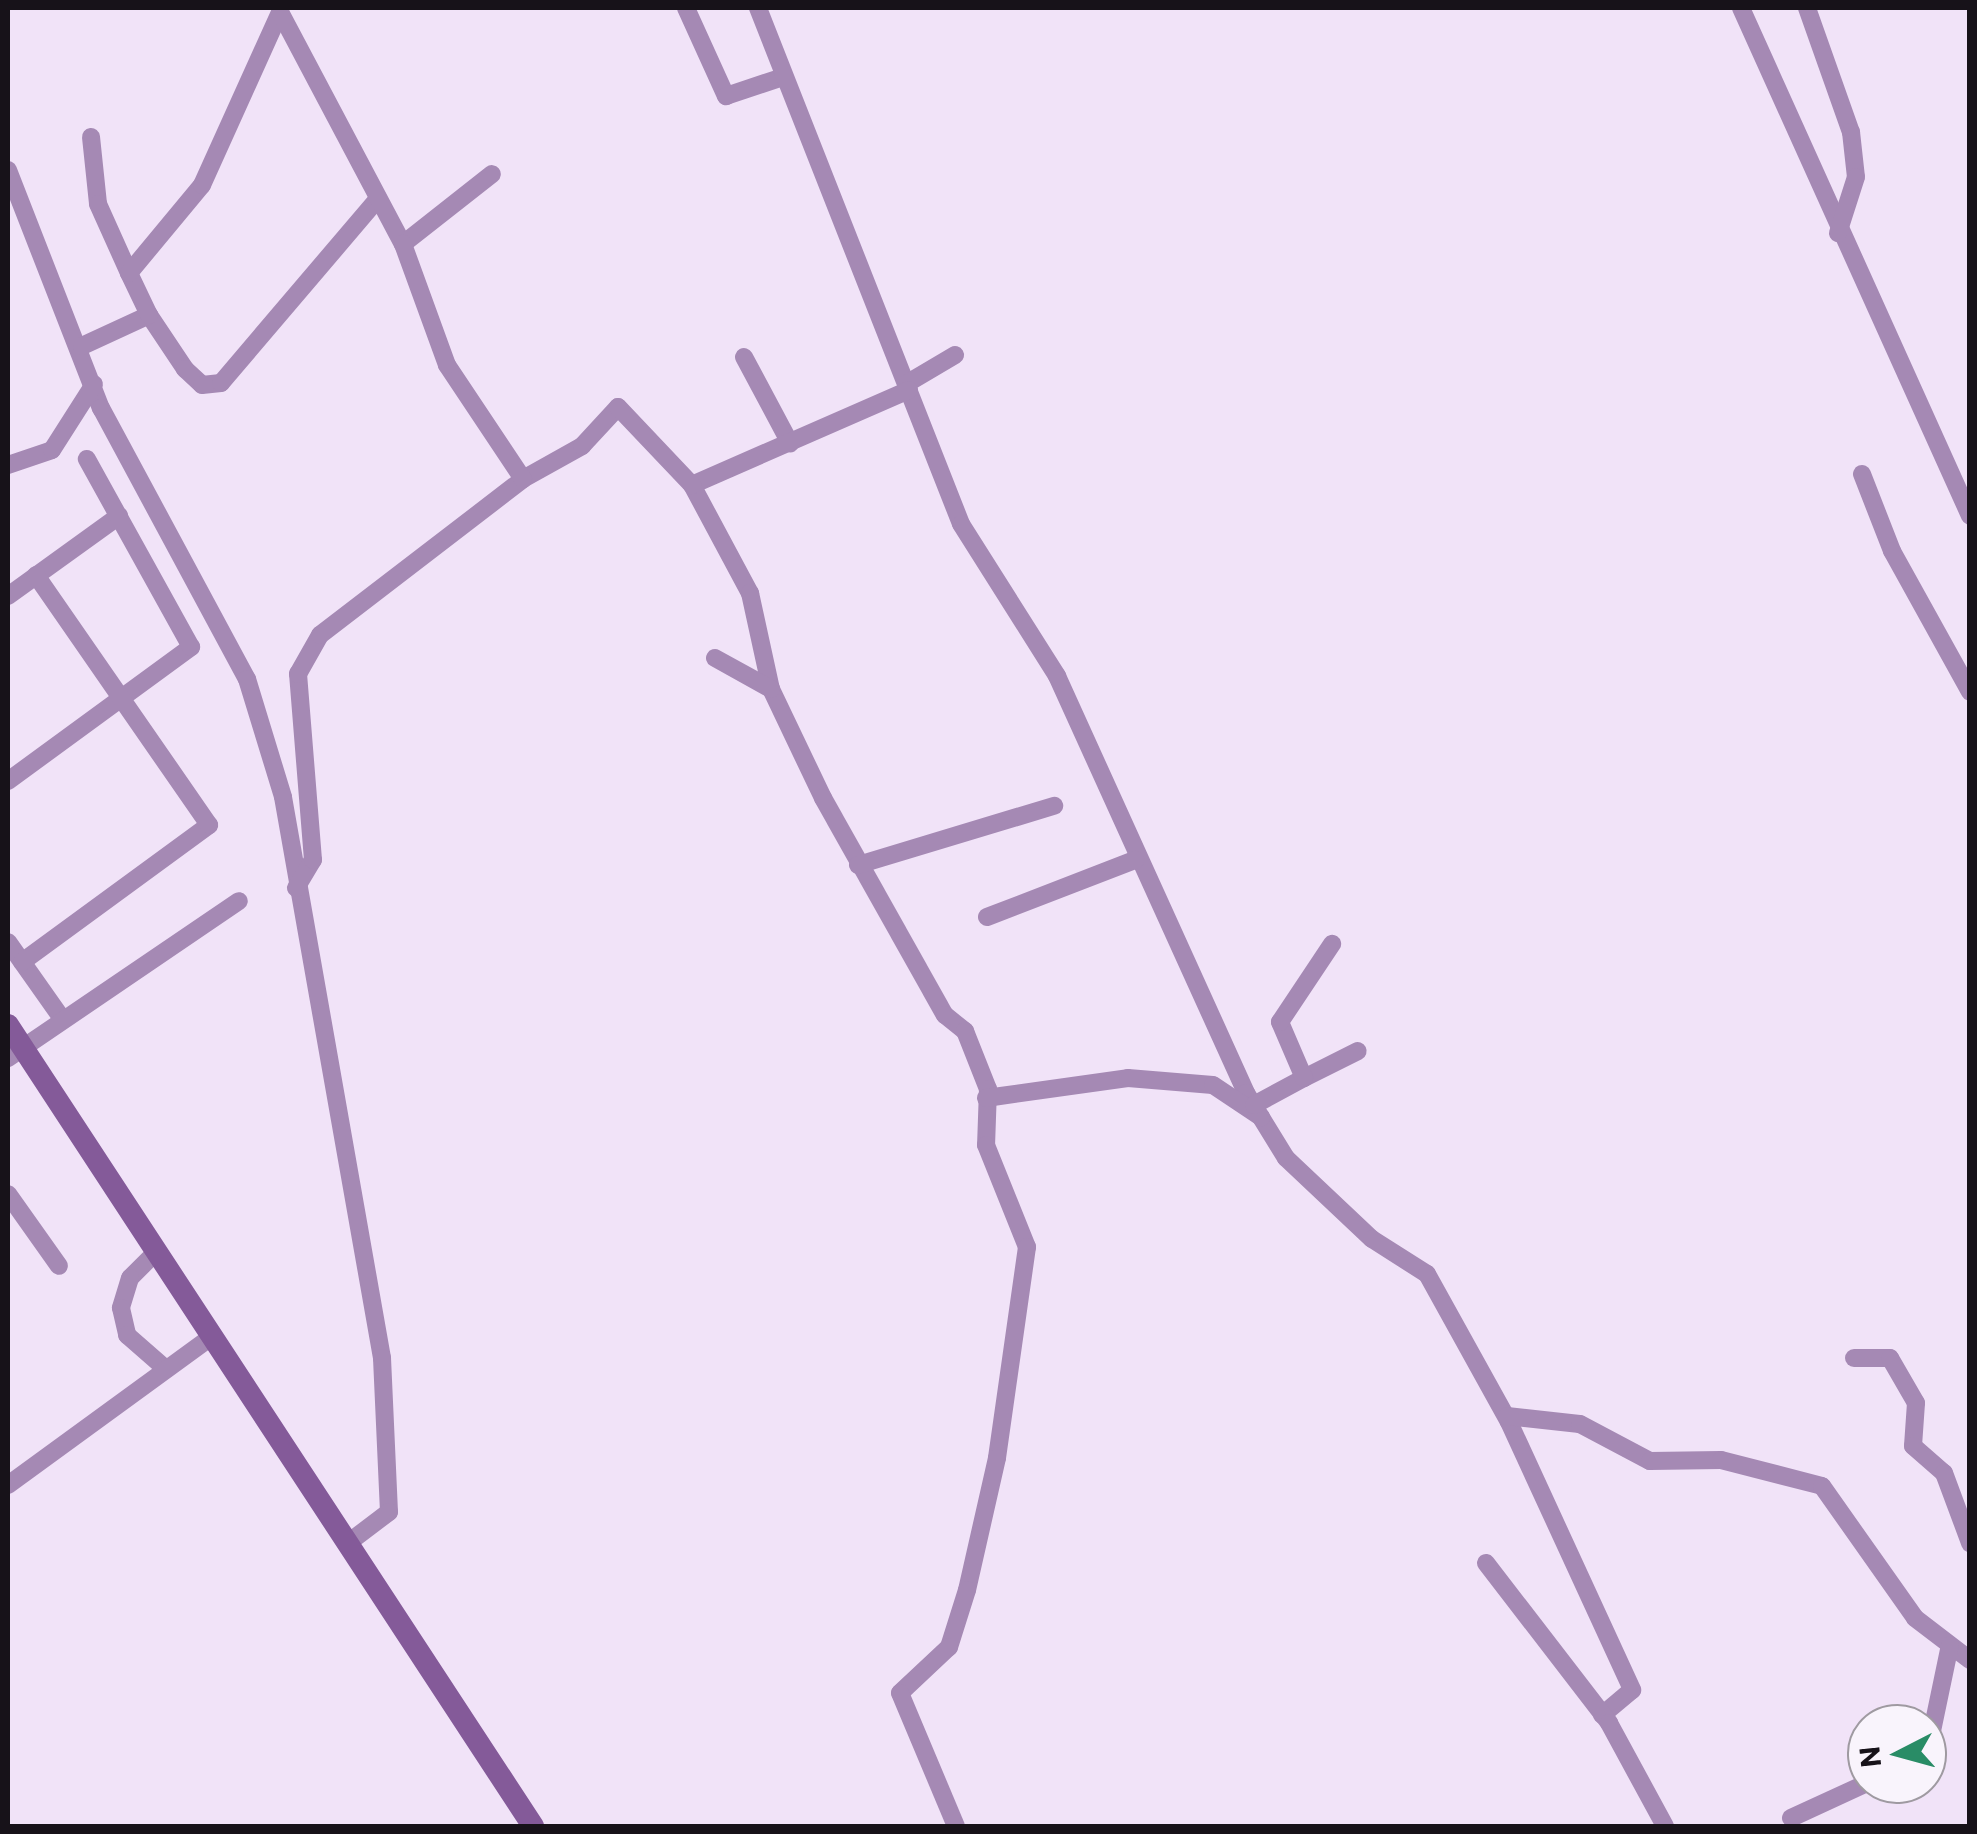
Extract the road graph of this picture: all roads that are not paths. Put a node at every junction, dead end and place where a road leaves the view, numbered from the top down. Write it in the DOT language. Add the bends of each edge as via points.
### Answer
graph roads {
  1 [pos="686,8"];
  2 [pos="758,8"];
  3 [pos="1741,8"];
  4 [pos="1807,8"];
  5 [pos="780,78"];
  6 [pos="90,138"];
  7 [pos="8,170"];
  8 [pos="492,174"];
  9 [pos="376,202"];
  10 [pos="1838,234"];
  11 [pos="403,244"];
  12 [pos="129,273"];
  13 [pos="149,314"];
  14 [pos="82,346"];
  15 [pos="955,354"];
  16 [pos="744,357"];
  17 [pos="94,384"];
  18 [pos="908,387"];
  19 [pos="790,443"];
  20 [pos="87,459"];
  21 [pos="8,465"];
  22 [pos="1862,474"];
  23 [pos="522,479"];
  24 [pos="692,485"];
  25 [pos="119,516"];
  26 [pos="1970,516"];
  27 [pos="36,575"];
  28 [pos="8,596"];
  29 [pos="715,658"];
  30 [pos="771,690"];
  31 [pos="1970,692"];
  32 [pos="122,700"];
  33 [pos="8,781"];
  34 [pos="1054,806"];
  35 [pos="1135,860"];
  36 [pos="858,865"];
  37 [pos="296,888"];
  38 [pos="239,901"];
  39 [pos="987,917"];
  40 [pos="8,942"];
  41 [pos="1332,944"];
  42 [pos="22,962"];
  43 [pos="63,1020"];
  44 [pos="8,1024"];
  45 [pos="1358,1051"];
  46 [pos="15,1052"];
  47 [pos="1304,1078"];
  48 [pos="986,1098"];
  49 [pos="1257,1112"];
  50 [pos="8,1194"];
  51 [pos="157,1251"];
  52 [pos="59,1266"];
  53 [pos="212,1336"];
  54 [pos="1854,1358"];
  55 [pos="166,1369"];
  56 [pos="1507,1416"];
  57 [pos="8,1485"];
  58 [pos="348,1543"];
  59 [pos="1970,1543"];
  60 [pos="1486,1562"];
  61 [pos="1950,1645"];
  62 [pos="1970,1660"];
  63 [pos="1938,1704"];
  64 [pos="1602,1715"];
  65 [pos="1847,1792"];
  66 [pos="1792,1818"];
  67 [pos="533,1826"];
  68 [pos="956,1826"];
  69 [pos="1665,1826"];
  1 -- 5 [label="street" via="726,96"];
  2 -- 5 [label="street"];
  3 -- 10 [label="street"];
  4 -- 10 [label="street" via="1850,132 1856,176"];
  5 -- 18 [label="street"];
  6 -- 12 [label="street" via="98,204"];
  7 -- 14 [label="street"];
  8 -- 11 [label="street"];
  9 -- 11 [label="street"];
  9 -- 12 [label="street" via="280,12 202,185"];
  9 -- 13 [label="street" via="221,384 202,385 185,369"];
  10 -- 26 [label="street"];
  11 -- 23 [label="street" via="448,365"];
  12 -- 13 [label="street"];
  13 -- 14 [label="street"];
  14 -- 17 [label="street"];
  15 -- 18 [label="street"];
  16 -- 19 [label="street"];
  17 -- 21 [label="street" via="52,450"];
  17 -- 37 [label="street" via="247,679 283,796"];
  18 -- 19 [label="street"];
  18 -- 35 [label="street" via="961,524 1033,627"];
  19 -- 24 [label="street"];
  20 -- 25 [label="street"];
  22 -- 31 [label="street" via="1892,551"];
  23 -- 24 [label="street" via="582,446 618,407"];
  23 -- 37 [label="street" via="320,635 298,674 313,860"];
  24 -- 30 [label="street" via="750,593"];
  25 -- 27 [label="street"];
  25 -- 32 [label="street" via="191,647"];
  27 -- 28 [label="street"];
  27 -- 32 [label="street"];
  29 -- 30 [label="street"];
  30 -- 36 [label="street"];
  32 -- 33 [label="street"];
  32 -- 42 [label="street" via="209,824"];
  34 -- 36 [label="street"];
  35 -- 39 [label="street"];
  35 -- 49 [label="street"];
  36 -- 48 [label="street" via="945,1015 965,1031"];
  37 -- 58 [label="street" via="382,1358 389,1512"];
  38 -- 43 [label="street"];
  40 -- 42 [label="street"];
  41 -- 47 [label="street" via="1280,1022"];
  42 -- 43 [label="street"];
  43 -- 46 [label="street"];
  44 -- 46 [label="main road"];
  45 -- 47 [label="street"];
  46 -- 51 [label="main road"];
  47 -- 49 [label="street"];
  48 -- 49 [label="street" via="1128,1078 1213,1085"];
  48 -- 68 [label="street" via="986,1145 1027,1247 998,1458 949,1647 900,1694"];
  49 -- 56 [label="street" via="1286,1158 1372,1239 1427,1274"];
  50 -- 52 [label="street"];
  51 -- 53 [label="main road"];
  51 -- 55 [label="street" via="130,1278 121,1308 135,1345"];
  53 -- 55 [label="street"];
  53 -- 58 [label="main road"];
  54 -- 59 [label="street" via="1890,1358 1916,1403 1913,1446 1948,1479"];
  55 -- 57 [label="street"];
  56 -- 61 [label="street" via="1580,1424 1650,1462 1721,1460 1822,1486 1888,1586"];
  56 -- 64 [label="street" via="1632,1690"];
  58 -- 67 [label="main road"];
  60 -- 64 [label="street"];
  61 -- 62 [label="street"];
  61 -- 63 [label="street"];
  64 -- 69 [label="street"];
  65 -- 66 [label="street"];
}
